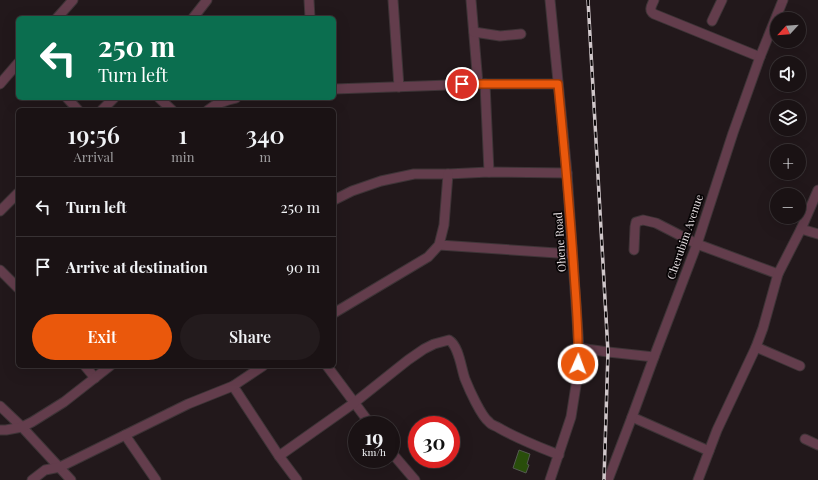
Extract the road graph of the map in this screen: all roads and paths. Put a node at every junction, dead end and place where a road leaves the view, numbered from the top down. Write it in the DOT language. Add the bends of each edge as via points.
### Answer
graph roads {
  1 [pos="73,0"];
  2 [pos="207,0"];
  3 [pos="309,0"];
  4 [pos="393,0"];
  5 [pos="471,0"];
  6 [pos="550,0"];
  7 [pos="654,0"];
  8 [pos="722,0"];
  9 [pos="783,0"];
  10 [pos="59,16"];
  11 [pos="195,16"];
  12 [pos="310,16"];
  13 [pos="712,21"];
  14 [pos="474,32"];
  15 [pos="521,34"];
  16 [pos="760,57"];
  17 [pos="16,65"];
  18 [pos="0,84"];
  19 [pos="481,84"];
  20 [pos="558,84"];
  21 [pos="399,86"];
  22 [pos="336,89"];
  23 [pos="69,100"];
  24 [pos="112,100"];
  25 [pos="161,100"];
  26 [pos="226,100"];
  27 [pos="76,108"];
  28 [pos="104,108"];
  29 [pos="170,108"];
  30 [pos="210,108"];
  31 [pos="489,172"];
  32 [pos="567,173"];
  33 [pos="448,174"];
  34 [pos="818,190"];
  35 [pos="16,195"];
  36 [pos="336,199"];
  37 [pos="0,210"];
  38 [pos="801,229"];
  39 [pos="818,234"];
  40 [pos="697,244"];
  41 [pos="439,245"];
  42 [pos="634,250"];
  43 [pos="572,254"];
  44 [pos="0,270"];
  45 [pos="778,274"];
  46 [pos="16,286"];
  47 [pos="336,312"];
  48 [pos="756,347"];
  49 [pos="579,348"];
  50 [pos="654,357"];
  51 [pos="800,366"];
  52 [pos="87,368"];
  53 [pos="108,368"];
  54 [pos="260,368"];
  55 [pos="328,368"];
  56 [pos="95,378"];
  57 [pos="233,386"];
  58 [pos="354,403"];
  59 [pos="0,406"];
  60 [pos="363,416"];
  61 [pos="632,417"];
  62 [pos="22,427"];
  63 [pos="0,430"];
  64 [pos="125,435"];
  65 [pos="805,439"];
  66 [pos="818,445"];
  67 [pos="709,450"];
  68 [pos="559,455"];
  69 [pos="279,456"];
  70 [pos="400,463"];
  71 [pos="60,467"];
  72 [pos="32,480"];
  73 [pos="72,480"];
  74 [pos="156,480"];
  75 [pos="297,480"];
  76 [pos="414,480"];
  77 [pos="550,480"];
  78 [pos="608,480"];
  79 [pos="698,480"];
  1 -- 10 [label="street"];
  2 -- 11 [label="street"];
  3 -- 12 [label="street"];
  4 -- 21 [label="street"];
  5 -- 14 [label="street"];
  6 -- 20 [label="street, Ohene Road"];
  7 -- 16 [label="street" via="650,8 654,14"];
  8 -- 13 [label="street"];
  9 -- 16 [label="street, Cherubim Avenue"];
  14 -- 15 [label="street" via="500,36"];
  14 -- 19 [label="street"];
  16 -- 40 [label="street, Cherubim Avenue"];
  17 -- 18 [label="street"];
  19 -- 20 [label="street"];
  19 -- 21 [label="street"];
  19 -- 31 [label="street"];
  20 -- 32 [label="street, Ohene Road"];
  21 -- 22 [label="street"];
  23 -- 27 [label="street"];
  24 -- 28 [label="street"];
  25 -- 29 [label="street"];
  26 -- 30 [label="street"];
  31 -- 32 [label="street"];
  31 -- 33 [label="street"];
  32 -- 43 [label="street, Ohene Road"];
  33 -- 36 [label="street" via="414,174 381,181"];
  33 -- 41 [label="street" via="444,225"];
  34 -- 38 [label="street"];
  35 -- 37 [label="street"];
  38 -- 39 [label="street"];
  38 -- 45 [label="street"];
  40 -- 42 [label="street" via="656,223 643,220 636,222"];
  40 -- 45 [label="street"];
  40 -- 50 [label="street, Cherubim Avenue"];
  41 -- 43 [label="street"];
  41 -- 47 [label="street" via="428,257"];
  43 -- 49 [label="street, Ohene Road"];
  44 -- 46 [label="street"];
  45 -- 48 [label="street"];
  48 -- 51 [label="street"];
  48 -- 67 [label="street"];
  49 -- 50 [label="street"];
  49 -- 68 [label="street, Ohene Road" via="571,417"];
  50 -- 61 [label="street, Cherubim Avenue"];
  52 -- 56 [label="street"];
  53 -- 56 [label="street"];
  54 -- 57 [label="street"];
  55 -- 58 [label="street"];
  56 -- 62 [label="street" via="64,402"];
  57 -- 64 [label="street" via="188,404"];
  57 -- 69 [label="street"];
  58 -- 60 [label="street"];
  58 -- 68 [label="street" via="408,360 434,344 448,340 456,348 465,380 489,423"];
  58 -- 69 [label="street"];
  59 -- 62 [label="street"];
  61 -- 67 [label="street"];
  61 -- 78 [label="street, Cherubim Avenue"];
  62 -- 63 [label="street"];
  62 -- 71 [label="street"];
  64 -- 71 [label="street"];
  64 -- 74 [label="street"];
  65 -- 66 [label="street"];
  67 -- 79 [label="street"];
  68 -- 77 [label="street, Ohene Road"];
  69 -- 75 [label="street"];
  70 -- 76 [label="street"];
  71 -- 72 [label="street" via="45,470"];
  71 -- 73 [label="street"];
}
